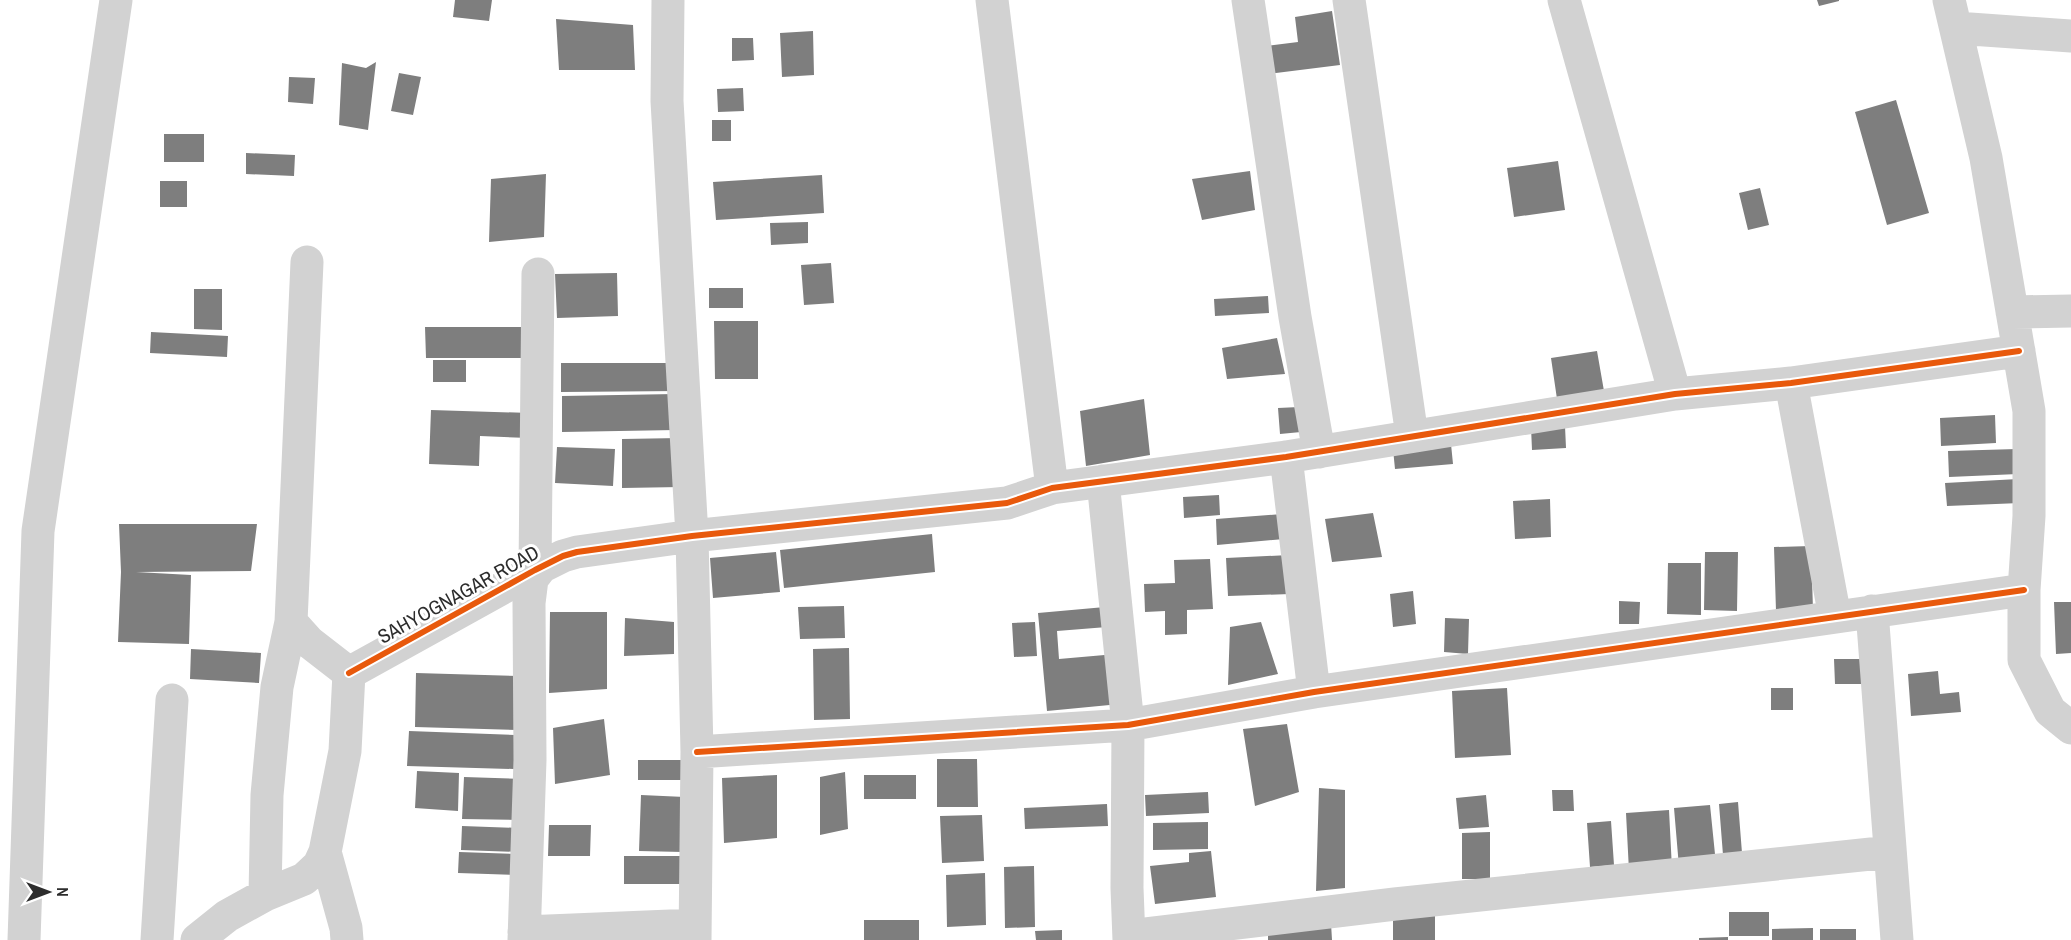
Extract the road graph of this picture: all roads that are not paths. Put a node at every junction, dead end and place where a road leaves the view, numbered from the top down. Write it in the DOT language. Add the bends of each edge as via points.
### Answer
graph roads {
  1 [pos="116,0"];
  2 [pos="668,0"];
  3 [pos="992,0"];
  4 [pos="1248,0"];
  5 [pos="1348,0"];
  6 [pos="1564,0"];
  7 [pos="1952,14"];
  8 [pos="2071,36"];
  9 [pos="307,262"];
  10 [pos="538,274"];
  11 [pos="2071,311"];
  12 [pos="2013,312"];
  13 [pos="2019,351"];
  14 [pos="1791,383"];
  15 [pos="1675,394"];
  16 [pos="1412,436"];
  17 [pos="1319,452"];
  18 [pos="1286,457"];
  19 [pos="1103,481"];
  20 [pos="1052,488"];
  21 [pos="692,536"];
  22 [pos="539,568"];
  23 [pos="2024,590"];
  24 [pos="1872,611"];
  25 [pos="1835,617"];
  26 [pos="291,622"];
  27 [pos="349,673"];
  28 [pos="1314,692"];
  29 [pos="172,700"];
  30 [pos="1128,725"];
  31 [pos="2071,728"];
  32 [pos="697,752"];
  33 [pos="325,852"];
  34 [pos="1890,852"];
  35 [pos="266,895"];
  36 [pos="695,933"];
  37 [pos="524,936"];
  38 [pos="1129,938"];
  39 [pos="24,940"];
  40 [pos="157,940"];
  41 [pos="197,940"];
  42 [pos="347,940"];
  43 [pos="1897,940"];
  1 -- 39 [label="street" via="38,531"];
  2 -- 21 [label="street" via="667,100"];
  3 -- 20 [label="street"];
  4 -- 17 [label="street"];
  5 -- 16 [label="street"];
  6 -- 15 [label="street"];
  7 -- 8 [label="street"];
  7 -- 12 [label="street" via="1986,158"];
  9 -- 26 [label="street"];
  10 -- 22 [label="street"];
  11 -- 12 [label="street"];
  12 -- 13 [label="street"];
  13 -- 14 [label="street, SAHYOGNAGAR ROAD"];
  13 -- 23 [label="street" via="2029,411"];
  14 -- 15 [label="street, SAHYOGNAGAR ROAD"];
  14 -- 25 [label="street"];
  15 -- 16 [label="street, SAHYOGNAGAR ROAD"];
  16 -- 17 [label="street, SAHYOGNAGAR ROAD"];
  17 -- 18 [label="street, SAHYOGNAGAR ROAD"];
  18 -- 19 [label="street, SAHYOGNAGAR ROAD"];
  18 -- 28 [label="street"];
  19 -- 20 [label="street, SAHYOGNAGAR ROAD"];
  19 -- 30 [label="street"];
  20 -- 21 [label="street, SAHYOGNAGAR ROAD" via="1007,503"];
  21 -- 22 [label="street, SAHYOGNAGAR ROAD" via="577,552"];
  21 -- 32 [label="street"];
  22 -- 27 [label="street, SAHYOGNAGAR ROAD"];
  22 -- 37 [label="street" via="532,579 529,603 530,760"];
  23 -- 24 [label="street"];
  23 -- 31 [label="street" via="2024,660 2050,711"];
  24 -- 25 [label="street"];
  24 -- 34 [label="street"];
  25 -- 28 [label="street"];
  26 -- 27 [label="street" via="309,642"];
  26 -- 35 [label="street" via="277,687 269,774"];
  27 -- 33 [label="street" via="345,751"];
  28 -- 30 [label="street"];
  29 -- 40 [label="street"];
  30 -- 32 [label="street"];
  30 -- 38 [label="street"];
  32 -- 36 [label="street"];
  33 -- 35 [label="street" via="319,865 304,879"];
  33 -- 42 [label="street"];
  34 -- 38 [label="street" via="1395,904"];
  34 -- 43 [label="street"];
  35 -- 41 [label="street" via="227,916"];
  36 -- 37 [label="street"];
}
